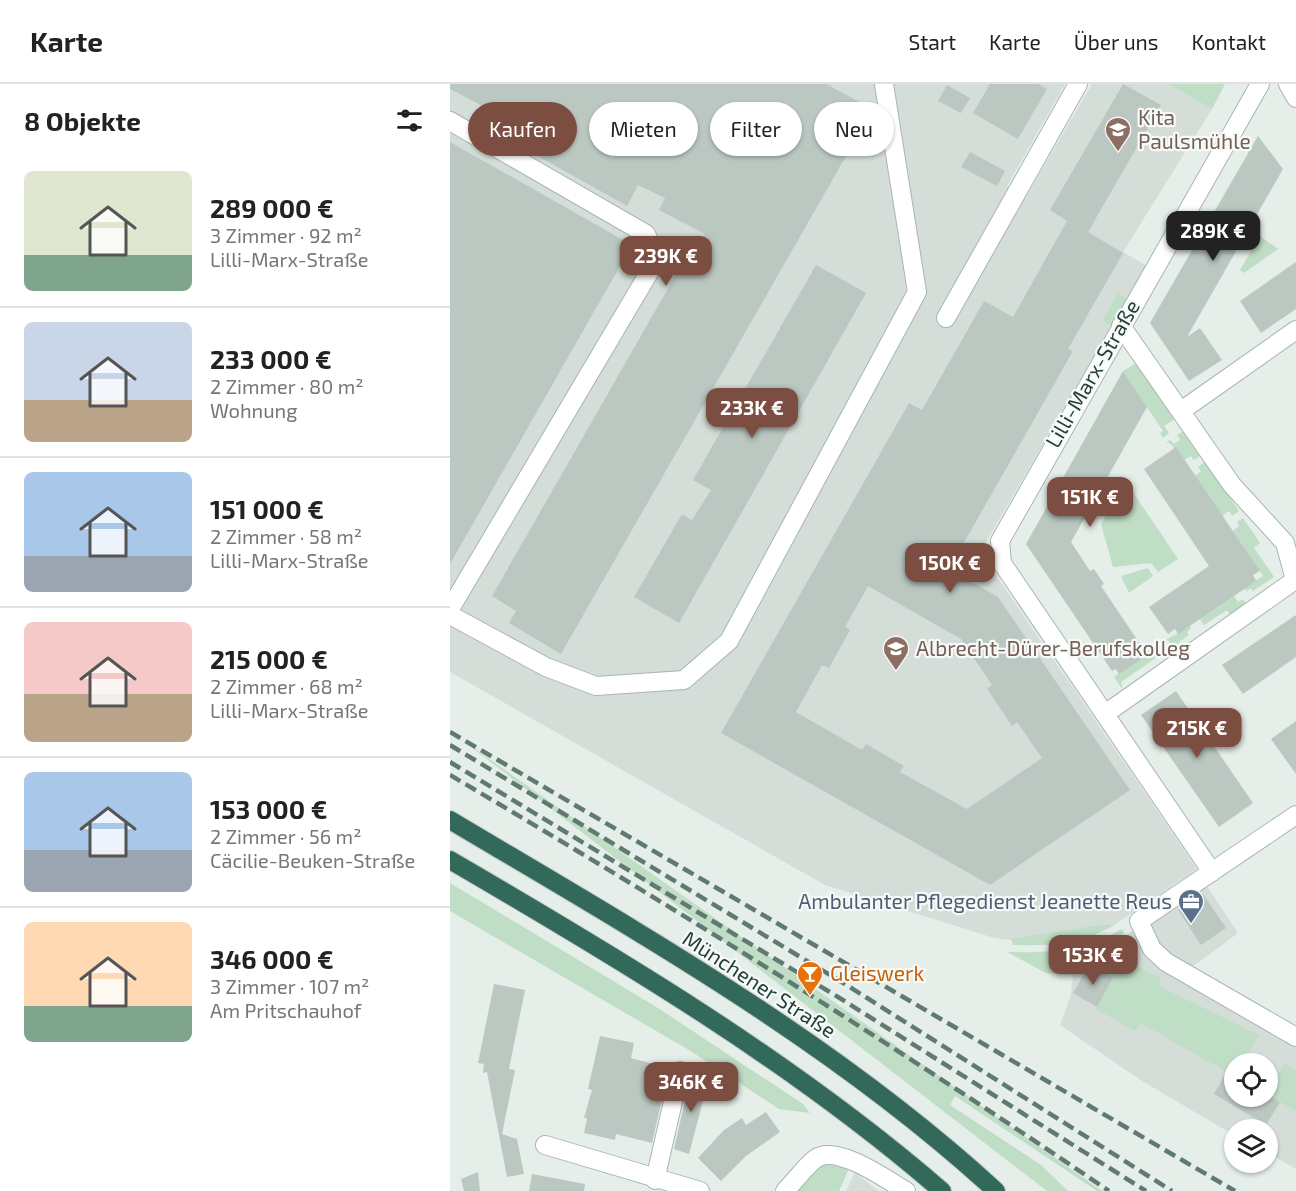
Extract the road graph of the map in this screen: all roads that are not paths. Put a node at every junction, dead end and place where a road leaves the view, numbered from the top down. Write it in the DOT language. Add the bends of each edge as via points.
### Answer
graph roads {
  1 [pos="884,84"];
  2 [pos="1078,84"];
  3 [pos="1260,84"];
  4 [pos="450,121"];
  5 [pos="946,318"];
  6 [pos="1121,326"];
  7 [pos="1296,330"];
  8 [pos="1180,411"];
  9 [pos="450,609"];
  10 [pos="450,615"];
  11 [pos="1105,714"];
  12 [pos="1296,815"];
  13 [pos="450,820"];
  14 [pos="450,860"];
  15 [pos="1212,872"];
  16 [pos="1296,1037"];
  17 [pos="680,1071"];
  18 [pos="545,1145"];
  19 [pos="655,1180"];
  20 [pos="882,1186"];
  21 [pos="700,1191"];
  22 [pos="785,1191"];
  23 [pos="906,1191"];
  24 [pos="942,1191"];
  25 [pos="996,1191"];
  1 -- 10 [label="street" via="916,292 729,641 684,680 597,686 546,667"];
  2 -- 5 [label="street"];
  3 -- 6 [label="street, Lilli-Marx-Straße"];
  4 -- 9 [label="street" via="646,234 655,253 650,271"];
  6 -- 8 [label="street"];
  6 -- 11 [label="street, Lilli-Marx-Straße" via="1000,541 1002,562"];
  7 -- 8 [label="street"];
  8 -- 11 [label="street" via="1232,485 1285,543 1295,580"];
  11 -- 15 [label="street, Lilli-Marx-Straße"];
  12 -- 15 [label="street" via="1252,852"];
  13 -- 25 [label="highway, Münchener Straße" via="617,920 836,1062"];
  14 -- 24 [label="highway" via="729,1032 818,1094"];
  15 -- 16 [label="street" via="1139,921 1152,949 1166,962"];
  17 -- 19 [label="street"];
  18 -- 19 [label="street"];
  19 -- 21 [label="street"];
  20 -- 22 [label="street" via="851,1160 831,1156 816,1158"];
  20 -- 23 [label="street"];
}
